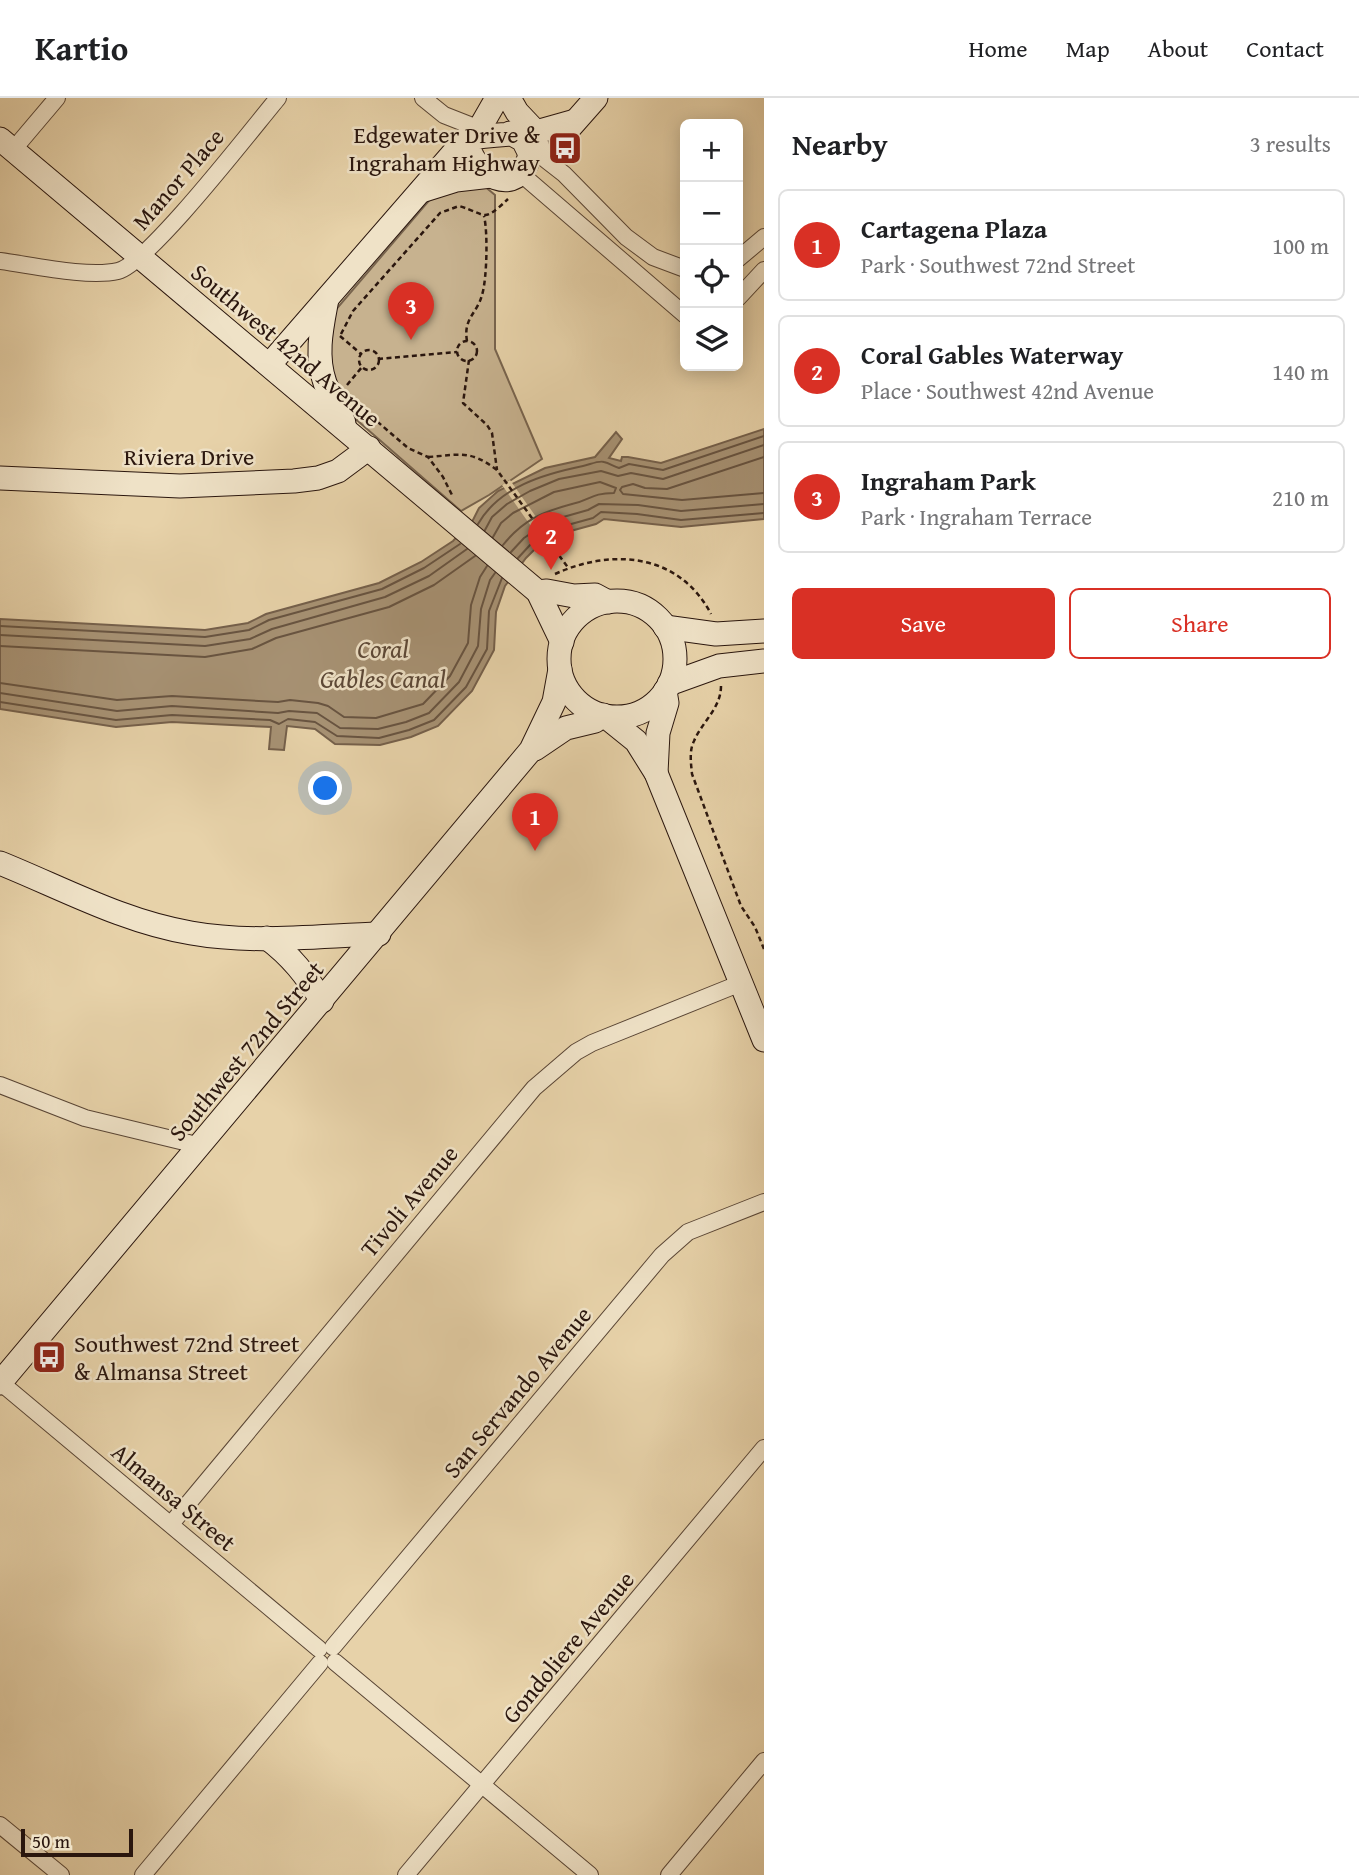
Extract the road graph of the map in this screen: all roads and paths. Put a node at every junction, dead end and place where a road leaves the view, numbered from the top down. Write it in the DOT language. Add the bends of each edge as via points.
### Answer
graph roads {
  1 [pos="57,98"];
  2 [pos="278,98"];
  3 [pos="423,98"];
  4 [pos="487,98"];
  5 [pos="498,98"];
  6 [pos="509,98"];
  7 [pos="596,98"];
  8 [pos="469,133"];
  9 [pos="7,144"];
  10 [pos="534,155"];
  11 [pos="491,176"];
  12 [pos="421,191"];
  13 [pos="502,205"];
  14 [pos="484,216"];
  15 [pos="764,237"];
  16 [pos="743,255"];
  17 [pos="140,257"];
  18 [pos="0,261"];
  19 [pos="680,267"];
  20 [pos="764,270"];
  21 [pos="743,293"];
  22 [pos="327,299"];
  23 [pos="680,310"];
  24 [pos="340,336"];
  25 [pos="467,341"];
  26 [pos="339,343"];
  27 [pos="457,352"];
  28 [pos="361,354"];
  29 [pos="378,359"];
  30 [pos="469,360"];
  31 [pos="270,365"];
  32 [pos="362,367"];
  33 [pos="343,381"];
  34 [pos="355,401"];
  35 [pos="347,429"];
  36 [pos="369,448"];
  37 [pos="428,457"];
  38 [pos="497,470"];
  39 [pos="0,478"];
  40 [pos="456,513"];
  41 [pos="569,569"];
  42 [pos="538,583"];
  43 [pos="608,602"];
  44 [pos="713,619"];
  45 [pos="665,627"];
  46 [pos="764,631"];
  47 [pos="562,642"];
  48 [pos="764,661"];
  49 [pos="560,669"];
  50 [pos="721,682"];
  51 [pos="667,688"];
  52 [pos="604,716"];
  53 [pos="531,750"];
  54 [pos="656,773"];
  55 [pos="0,863"];
  56 [pos="379,934"];
  57 [pos="267,938"];
  58 [pos="764,949"];
  59 [pos="741,983"];
  60 [pos="322,1001"];
  61 [pos="764,1040"];
  62 [pos="0,1085"];
  63 [pos="201,1146"];
  64 [pos="764,1202"];
  65 [pos="0,1382"];
  66 [pos="764,1448"];
  67 [pos="171,1524"];
  68 [pos="327,1655"];
  69 [pos="764,1761"];
  70 [pos="482,1785"];
  71 [pos="0,1825"];
  72 [pos="61,1875"];
  73 [pos="143,1875"];
  74 [pos="406,1875"];
  75 [pos="590,1875"];
  76 [pos="669,1875"];
  1 -- 9 [label="street"];
  2 -- 17 [label="street, Manor Place"];
  3 -- 8 [label="street"];
  4 -- 8 [label="main road"];
  5 -- 8 [label="main road" via="477,133"];
  6 -- 10 [label="main road"];
  7 -- 10 [label="main road"];
  8 -- 10 [label="main road" via="510,133"];
  8 -- 11 [label="main road" via="471,157"];
  8 -- 12 [label="main road"];
  9 -- 17 [label="main road, Southwest 42nd Avenue"];
  10 -- 11 [label="main road" via="505,180"];
  10 -- 19 [label="street" via="564,174 639,248"];
  10 -- 23 [label="street"];
  11 -- 12 [label="main road"];
  12 -- 22 [label="main road"];
  13 -- 14 [label="path"];
  14 -- 24 [label="path" via="459,206 440,213 353,311"];
  14 -- 25 [label="path" via="483,293 468,320"];
  15 -- 16 [label="street"];
  17 -- 18 [label="street" via="122,270 106,272"];
  17 -- 31 [label="main road, Southwest 42nd Avenue"];
  20 -- 21 [label="street"];
  22 -- 31 [label="main road"];
  22 -- 35 [label="main road" via="320,364"];
  24 -- 26 [label="path"];
  24 -- 28 [label="path"];
  25 -- 27 [label="path"];
  25 -- 30 [label="path" via="476,348"];
  27 -- 29 [label="path"];
  27 -- 30 [label="path"];
  28 -- 29 [label="path" via="372,351"];
  28 -- 32 [label="path"];
  29 -- 32 [label="path" via="373,369"];
  30 -- 38 [label="path" via="463,403 492,433"];
  31 -- 35 [label="main road, Southwest 42nd Avenue"];
  32 -- 33 [label="path" via="346,389"];
  34 -- 37 [label="path" via="408,448"];
  35 -- 36 [label="main road, Southwest 42nd Avenue"];
  36 -- 39 [label="main road, Riviera Drive" via="338,471 294,481 180,486"];
  36 -- 40 [label="main road, Southwest 42nd Avenue"];
  37 -- 38 [label="path" via="462,453"];
  37 -- 40 [label="path" via="443,477"];
  38 -- 41 [label="path"];
  40 -- 42 [label="main road, Southwest 42nd Avenue"];
  41 -- 42 [label="path"];
  41 -- 44 [label="path" via="614,558 651,563 684,583 705,603"];
  42 -- 43 [label="main road" via="547,591 595,595"];
  42 -- 47 [label="main road, Southwest 42nd Avenue"];
  43 -- 45 [label="main road" via="632,603 654,614"];
  43 -- 47 [label="main road" via="576,618"];
  45 -- 46 [label="main road" via="716,634"];
  45 -- 51 [label="main road" via="675,656"];
  47 -- 49 [label="main road"];
  48 -- 51 [label="main road" via="719,666"];
  49 -- 52 [label="main road" via="577,701"];
  49 -- 53 [label="main road, Southwest 72nd Street" via="554,702"];
  50 -- 58 [label="path" via="721,694 693,744 692,774 741,906"];
  51 -- 52 [label="main road" via="657,701 637,713"];
  51 -- 54 [label="main road"];
  52 -- 53 [label="main road, Southwest 72nd Street" via="574,724"];
  52 -- 54 [label="main road" via="636,741"];
  53 -- 56 [label="main road, Southwest 72nd Street"];
  54 -- 59 [label="main road"];
  55 -- 57 [label="main road" via="150,924 211,936"];
  56 -- 57 [label="main road"];
  56 -- 60 [label="main road, Southwest 72nd Street"];
  57 -- 60 [label="main road" via="294,960"];
  59 -- 61 [label="main road"];
  59 -- 67 [label="street, Tivoli Avenue" via="592,1043 534,1088"];
  60 -- 63 [label="main road, Southwest 72nd Street"];
  62 -- 63 [label="street" via="85,1118"];
  63 -- 65 [label="main road, Southwest 72nd Street"];
  64 -- 68 [label="street, San Servando Avenue" via="688,1232 662,1255"];
  65 -- 67 [label="street, Almansa Street"];
  66 -- 70 [label="street, Gondoliere Avenue"];
  67 -- 68 [label="street, Almansa Street"];
  68 -- 70 [label="street, Almansa Street"];
  68 -- 73 [label="street, San Servando Avenue"];
  69 -- 76 [label="street"];
  70 -- 74 [label="street, Gondoliere Avenue"];
  70 -- 75 [label="street, Almansa Street"];
  71 -- 72 [label="street"];
}
